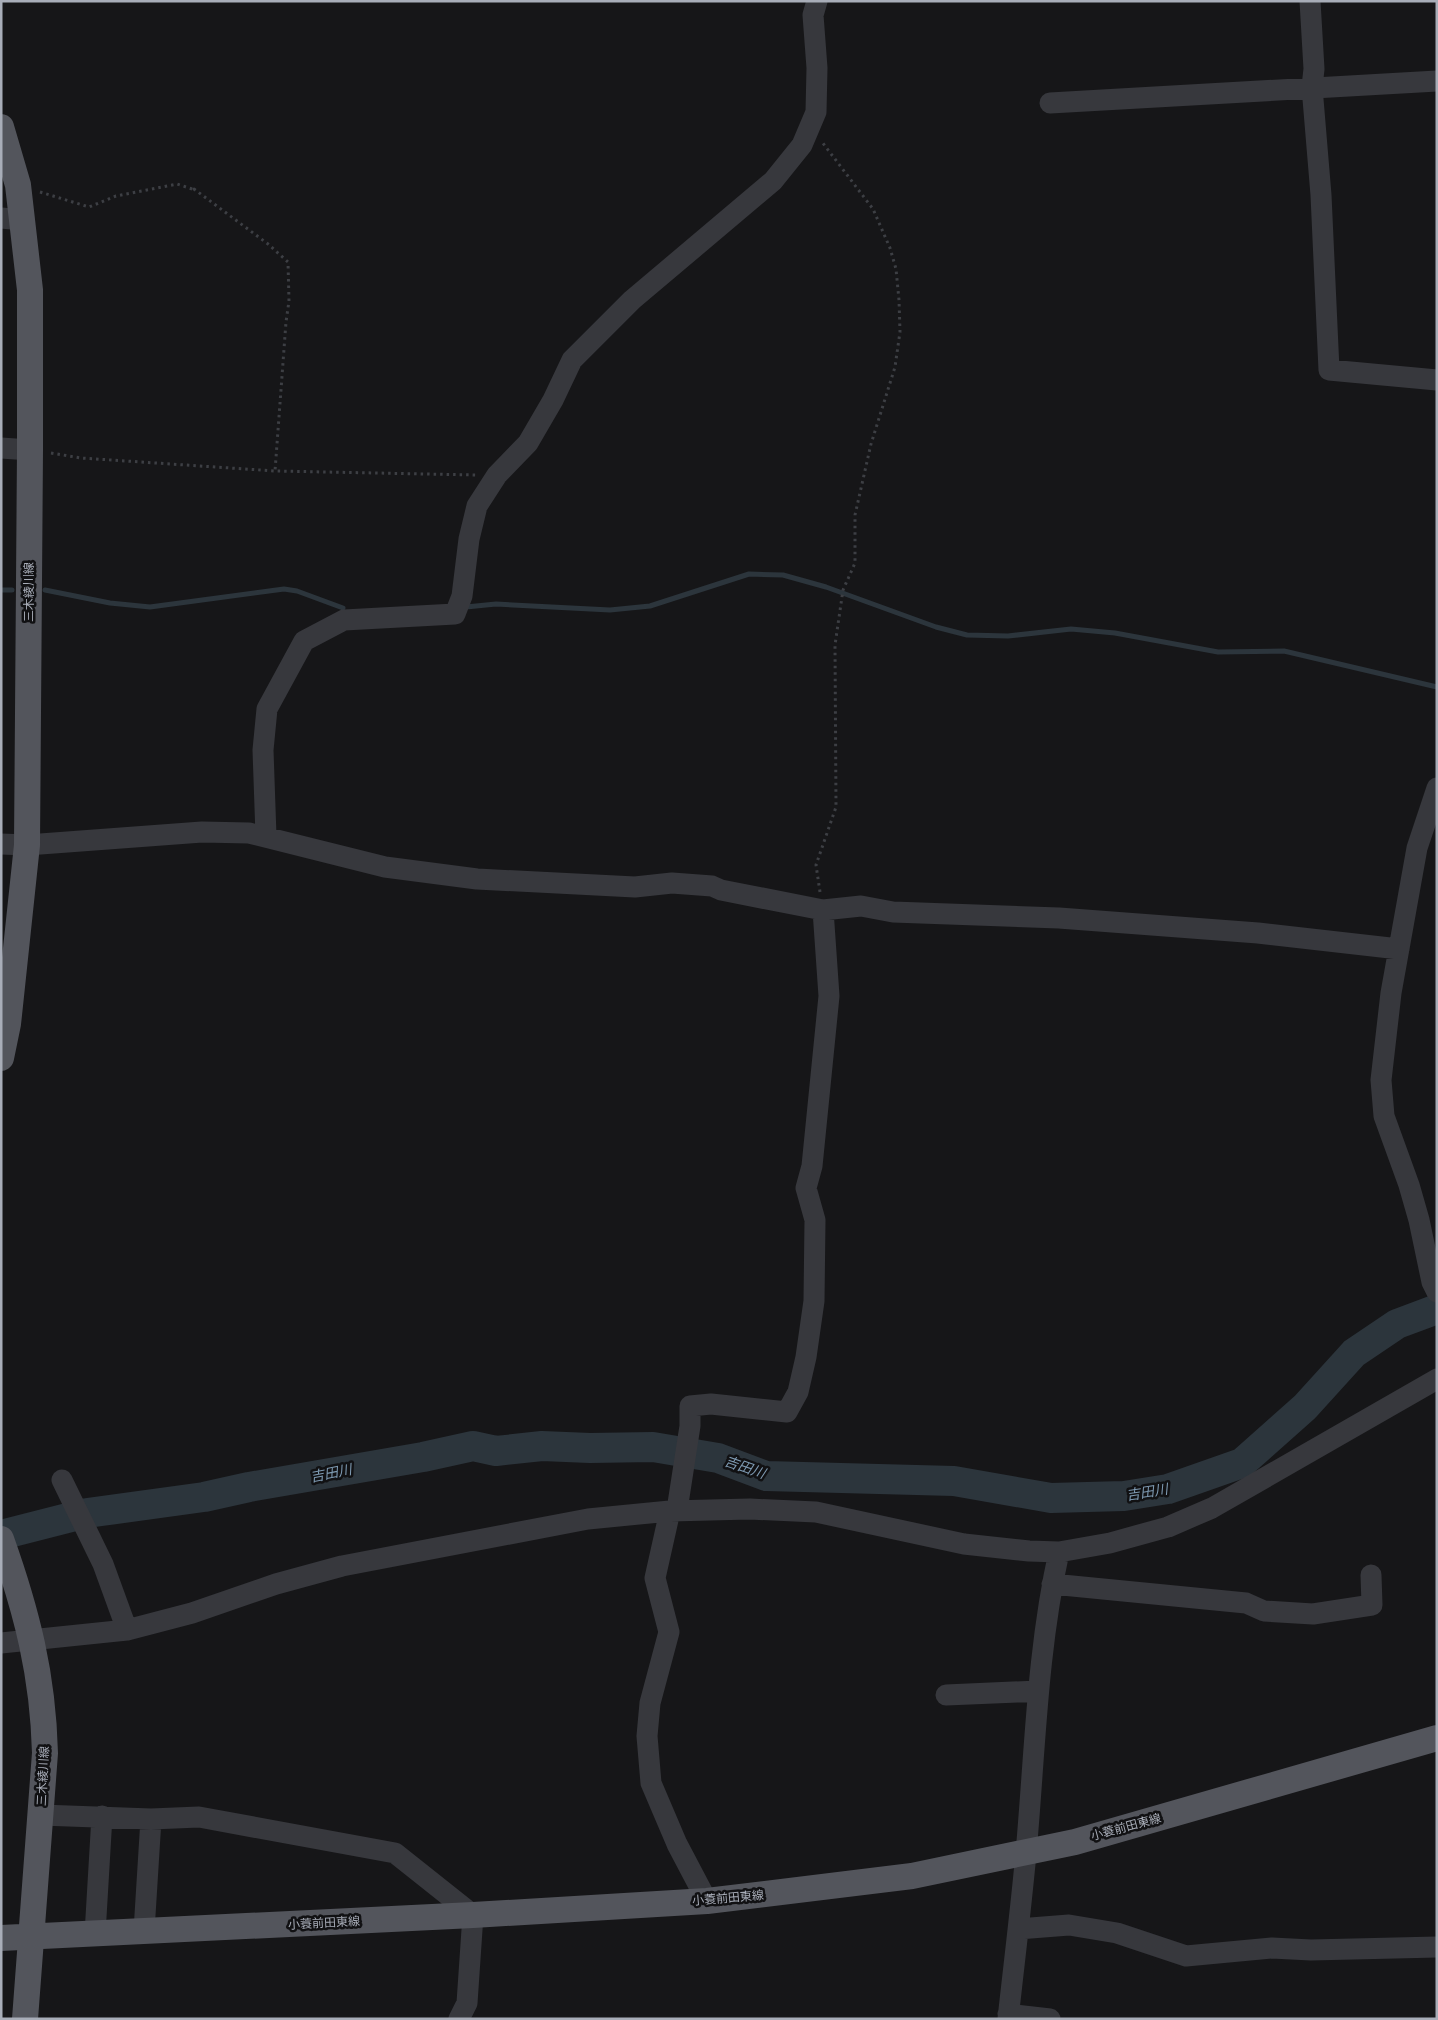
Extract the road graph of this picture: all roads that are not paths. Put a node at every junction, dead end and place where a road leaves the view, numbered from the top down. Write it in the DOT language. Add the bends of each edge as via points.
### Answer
graph roads {
  1 [pos="816,1"];
  2 [pos="1310,1"];
  3 [pos="1437,81"];
  4 [pos="1312,87"];
  5 [pos="1050,103"];
  6 [pos="1,127"];
  7 [pos="12,219"];
  8 [pos="1437,380"];
  9 [pos="1,448"];
  10 [pos="30,450"];
  11 [pos="1437,788"];
  12 [pos="266,836"];
  13 [pos="1,844"];
  14 [pos="27,845"];
  15 [pos="823,910"];
  16 [pos="1399,949"];
  17 [pos="1,1058"];
  18 [pos="1434,1287"];
  19 [pos="1437,1379"];
  20 [pos="66,1486"];
  21 [pos="673,1511"];
  22 [pos="1,1539"];
  23 [pos="1059,1552"];
  24 [pos="1371,1575"];
  25 [pos="1052,1584"];
  26 [pos="127,1630"];
  27 [pos="33,1641"];
  28 [pos="1,1642"];
  29 [pos="1038,1691"];
  30 [pos="946,1695"];
  31 [pos="1437,1738"];
  32 [pos="41,1815"];
  33 [pos="102,1816"];
  34 [pos="151,1819"];
  35 [pos="1026,1853"];
  36 [pos="706,1901"];
  37 [pos="473,1915"];
  38 [pos="1018,1929"];
  39 [pos="144,1932"];
  40 [pos="95,1934"];
  41 [pos="32,1937"];
  42 [pos="1,1938"];
  43 [pos="1437,1947"];
  44 [pos="1008,2016"];
  45 [pos="25,2019"];
  46 [pos="459,2019"];
  47 [pos="1050,2019"];
  1 -- 12 [label="street" via="813,15 816,112 802,145 773,180 632,300 572,360 528,443 497,475 477,506 462,596 455,614 344,620 304,641 267,709 263,750"];
  2 -- 4 [label="street"];
  3 -- 4 [label="street"];
  4 -- 5 [label="street"];
  4 -- 8 [label="street" via="1321,195 1329,370"];
  6 -- 7 [label="main road, 三木綾川線" via="18,185"];
  7 -- 10 [label="main road, 三木綾川線" via="30,290"];
  9 -- 10 [label="street"];
  10 -- 14 [label="main road, 三木綾川線"];
  11 -- 16 [label="street" via="1417,848"];
  12 -- 14 [label="street" via="202,832"];
  12 -- 15 [label="street" via="385,868 477,878 635,886 672,883 712,886"];
  13 -- 14 [label="street"];
  14 -- 17 [label="main road, 三木綾川線" via="8,1024"];
  15 -- 16 [label="street" via="861,906 893,912 1059,918 1258,933"];
  15 -- 21 [label="street" via="829,996 812,1166 806,1188 815,1220 814,1301 798,1392 787,1412 711,1404 690,1406 681,1483"];
  16 -- 18 [label="street" via="1383,1060 1381,1098 1389,1133 1419,1220"];
  19 -- 23 [label="street" via="1212,1508 1168,1526 1110,1543"];
  20 -- 26 [label="street" via="103,1564"];
  21 -- 23 [label="street" via="750,1509 816,1512 964,1544"];
  21 -- 26 [label="street" via="588,1519 342,1566"];
  21 -- 36 [label="street" via="655,1578 669,1632 650,1703 647,1736 651,1783"];
  22 -- 27 [label="main road, 三木綾川線"];
  23 -- 25 [label="street"];
  24 -- 25 [label="street" via="1372,1605 1313,1614 1264,1611 1246,1603"];
  25 -- 29 [label="street"];
  26 -- 27 [label="street"];
  27 -- 28 [label="street"];
  27 -- 32 [label="main road, 三木綾川線" via="44,1709"];
  29 -- 30 [label="street"];
  29 -- 35 [label="street"];
  31 -- 35 [label="main road, 小蓑前田東線"];
  32 -- 33 [label="street"];
  32 -- 41 [label="main road, 三木綾川線"];
  33 -- 34 [label="street"];
  33 -- 40 [label="street"];
  34 -- 37 [label="street" via="199,1817 395,1853"];
  34 -- 39 [label="street"];
  35 -- 36 [label="main road, 小蓑前田東線" via="912,1876"];
  35 -- 38 [label="street"];
  36 -- 37 [label="main road, 小蓑前田東線"];
  37 -- 39 [label="main road, 小蓑前田東線"];
  37 -- 46 [label="street" via="467,2003"];
  38 -- 43 [label="street" via="1069,1925 1117,1933 1186,1956 1272,1948"];
  38 -- 44 [label="street"];
  39 -- 40 [label="main road, 小蓑前田東線"];
  40 -- 41 [label="main road, 小蓑前田東線"];
  41 -- 42 [label="main road, 小蓑前田東線"];
  41 -- 45 [label="main road, 三木綾川線"];
  44 -- 47 [label="street"];
}
